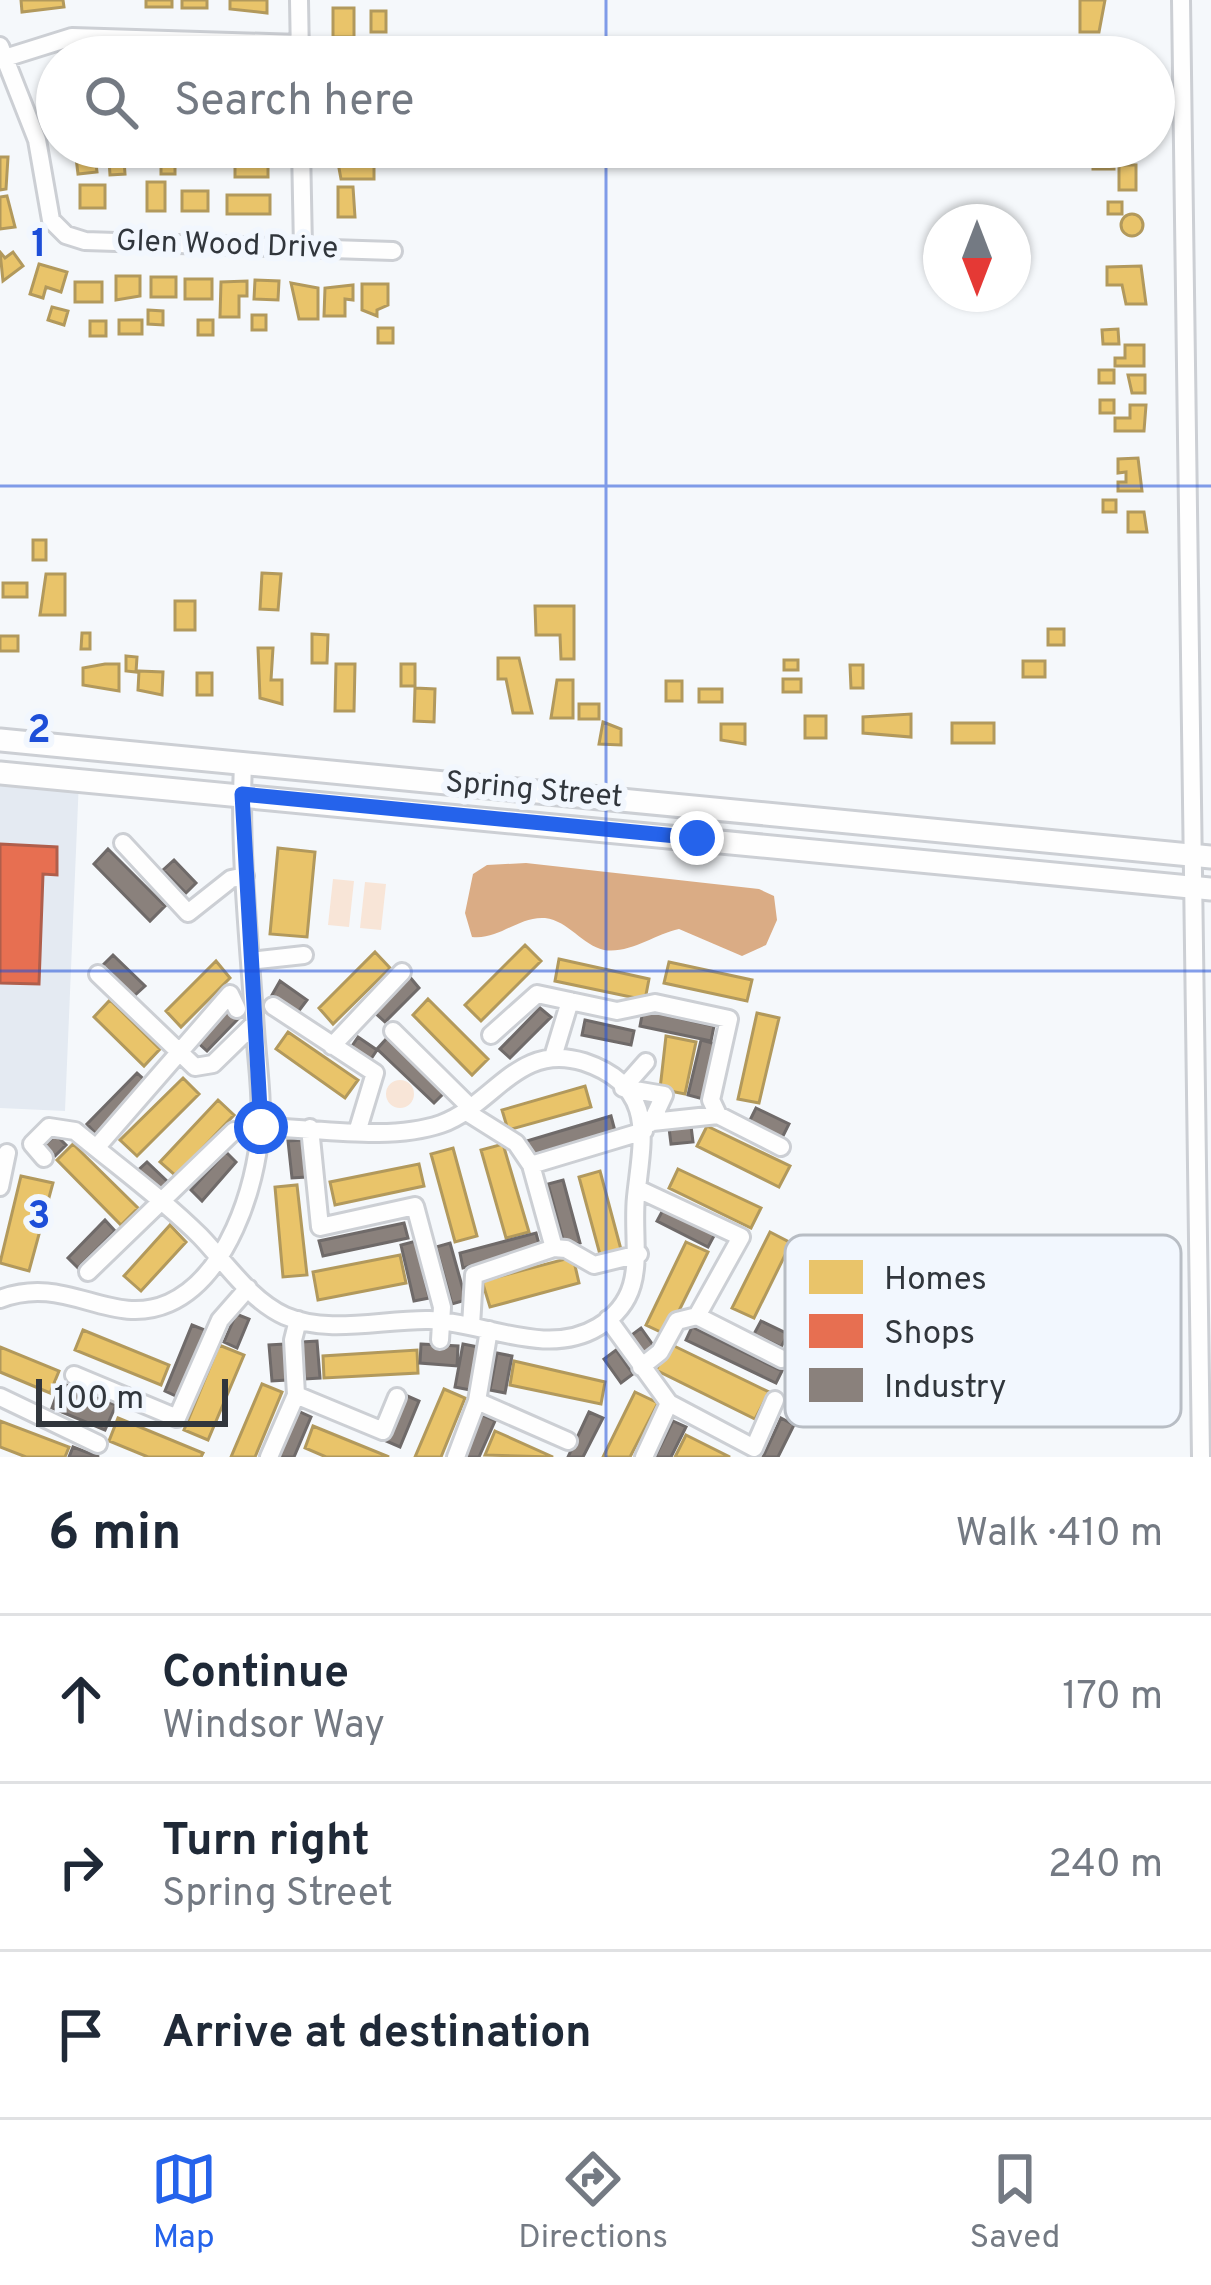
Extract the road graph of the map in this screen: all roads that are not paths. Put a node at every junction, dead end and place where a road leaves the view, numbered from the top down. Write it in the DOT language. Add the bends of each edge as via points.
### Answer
graph roads {
  1 [pos="299,0"];
  2 [pos="1181,0"];
  3 [pos="300,36"];
  4 [pos="36,45"];
  5 [pos="3,52"];
  6 [pos="36,137"];
  7 [pos="41,168"];
  8 [pos="301,168"];
  9 [pos="303,248"];
  10 [pos="393,251"];
  11 [pos="0,740"];
  12 [pos="243,763"];
  13 [pos="0,772"];
  14 [pos="242,794"];
  15 [pos="700,807"];
  16 [pos="697,838"];
  17 [pos="1024,838"];
  18 [pos="123,843"];
  19 [pos="1202,856"];
  20 [pos="1022,870"];
  21 [pos="245,876"];
  22 [pos="1205,884"];
  23 [pos="304,956"];
  24 [pos="250,961"];
  25 [pos="401,972"];
  26 [pos="98,974"];
  27 [pos="570,1001"];
  28 [pos="273,1006"];
  29 [pos="237,1009"];
  30 [pos="254,1024"];
  31 [pos="394,1030"];
  32 [pos="491,1035"];
  33 [pos="332,1046"];
  34 [pos="1203,1051"];
  35 [pos="176,1052"];
  36 [pos="553,1058"];
  37 [pos="646,1062"];
  38 [pos="623,1088"];
  39 [pos="468,1109"];
  40 [pos="718,1115"];
  41 [pos="646,1126"];
  42 [pos="261,1127"];
  43 [pos="310,1128"];
  44 [pos="358,1130"];
  45 [pos="234,1131"];
  46 [pos="781,1147"];
  47 [pos="95,1148"];
  48 [pos="1204,1151"];
  49 [pos="7,1154"];
  50 [pos="44,1158"];
  51 [pos="531,1165"];
  52 [pos="0,1186"];
  53 [pos="638,1189"];
  54 [pos="158,1204"];
  55 [pos="554,1248"];
  56 [pos="639,1254"];
  57 [pos="217,1257"];
  58 [pos="88,1272"];
  59 [pos="248,1288"];
  60 [pos="0,1300"];
  61 [pos="698,1316"];
  62 [pos="608,1318"];
  63 [pos="298,1320"];
  64 [pos="480,1328"];
  65 [pos="440,1330"];
  66 [pos="782,1359"];
  67 [pos="641,1366"];
  68 [pos="74,1375"];
  69 [pos="296,1395"];
  70 [pos="0,1397"];
  71 [pos="397,1397"];
  72 [pos="775,1400"];
  73 [pos="477,1401"];
  74 [pos="669,1403"];
  75 [pos="568,1441"];
  76 [pos="98,1444"];
  77 [pos="269,1457"];
  78 [pos="456,1457"];
  79 [pos="644,1457"];
  80 [pos="1201,1457"];
  1 -- 3 [label="street"];
  2 -- 19 [label="street"];
  4 -- 5 [label="street"];
  5 -- 6 [label="street, Glen Wood Drive"];
  7 -- 9 [label="street, Glen Wood Drive" via="46,208 64,233 85,241"];
  8 -- 9 [label="street"];
  9 -- 10 [label="street, Glen Wood Drive"];
  11 -- 12 [label="main road, Spring Street"];
  12 -- 14 [label="street"];
  12 -- 15 [label="main road, Spring Street"];
  13 -- 14 [label="main road, Spring Street"];
  14 -- 16 [label="main road, Spring Street"];
  14 -- 21 [label="street"];
  15 -- 16 [label="main road"];
  15 -- 17 [label="main road, Spring Street"];
  16 -- 20 [label="main road, Spring Street"];
  17 -- 19 [label="main road, Spring Street"];
  17 -- 20 [label="main road"];
  18 -- 21 [label="street" via="188,913"];
  19 -- 20 [label="main road" via="1166,870 1058,862"];
  19 -- 22 [label="street"];
  20 -- 22 [label="main road, Spring Street"];
  21 -- 24 [label="street"];
  22 -- 34 [label="street"];
  23 -- 24 [label="street"];
  24 -- 30 [label="street"];
  25 -- 33 [label="street"];
  26 -- 35 [label="street"];
  27 -- 32 [label="street" via="537,994"];
  27 -- 36 [label="street"];
  27 -- 40 [label="street" via="617,1011 655,1003 729,1019 711,1100"];
  28 -- 33 [label="street"];
  29 -- 35 [label="street" via="230,994"];
  30 -- 35 [label="street" via="205,1067"];
  30 -- 42 [label="street"];
  31 -- 39 [label="street"];
  33 -- 44 [label="street" via="375,1072"];
  34 -- 48 [label="street"];
  35 -- 47 [label="street"];
  36 -- 38 [label="street" via="584,1062"];
  36 -- 39 [label="street" via="512,1071"];
  37 -- 38 [label="street"];
  38 -- 41 [label="street"];
  38 -- 41 [label="street" via="664,1095"];
  39 -- 44 [label="street" via="424,1129"];
  39 -- 51 [label="street" via="516,1142"];
  40 -- 41 [label="street"];
  40 -- 46 [label="street"];
  41 -- 51 [label="street"];
  41 -- 53 [label="street"];
  42 -- 43 [label="street"];
  42 -- 57 [label="street" via="249,1191"];
  43 -- 44 [label="street"];
  43 -- 65 [label="street" via="320,1227 415,1206"];
  45 -- 54 [label="street"];
  47 -- 50 [label="street" via="62,1125 49,1127 32,1144"];
  47 -- 54 [label="street"];
  48 -- 80 [label="street"];
  49 -- 52 [label="street"];
  51 -- 55 [label="street"];
  53 -- 56 [label="street"];
  53 -- 61 [label="street" via="741,1237"];
  54 -- 57 [label="street"];
  54 -- 58 [label="street"];
  55 -- 56 [label="street" via="594,1265"];
  55 -- 64 [label="street" via="474,1275"];
  56 -- 62 [label="street" via="635,1283"];
  57 -- 59 [label="street"];
  57 -- 60 [label="street" via="195,1287 140,1311 46,1290"];
  59 -- 63 [label="street"];
  59 -- 68 [label="street" via="220,1320 177,1418"];
  61 -- 66 [label="street"];
  61 -- 67 [label="street" via="676,1321 660,1352"];
  62 -- 64 [label="street" via="555,1339"];
  62 -- 67 [label="street"];
  63 -- 65 [label="street" via="365,1315"];
  63 -- 69 [label="street"];
  64 -- 65 [label="street"];
  64 -- 73 [label="street"];
  67 -- 74 [label="street"];
  69 -- 71 [label="street" via="383,1431"];
  69 -- 77 [label="street"];
  70 -- 76 [label="street"];
  72 -- 74 [label="street" via="754,1448"];
  73 -- 75 [label="street"];
  73 -- 78 [label="street"];
  74 -- 79 [label="street"];
}
